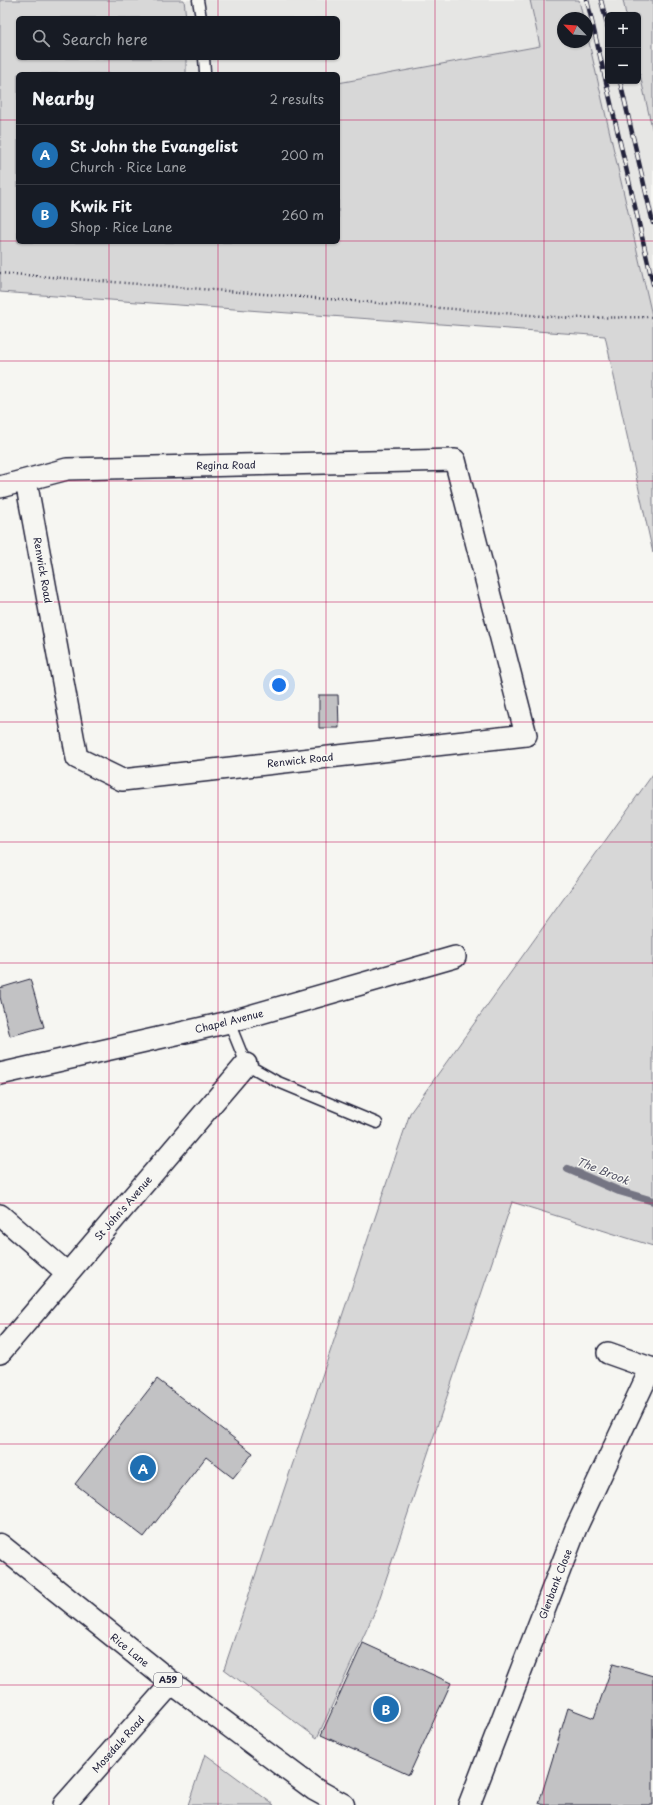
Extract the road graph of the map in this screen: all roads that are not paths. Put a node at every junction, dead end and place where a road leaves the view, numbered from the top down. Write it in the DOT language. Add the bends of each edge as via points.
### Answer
graph roads {
  1 [pos="198,0"];
  2 [pos="201,16"];
  3 [pos="204,60"];
  4 [pos="205,72"];
  5 [pos="455,460"];
  6 [pos="26,481"];
  7 [pos="0,488"];
  8 [pos="455,957"];
  9 [pos="229,1022"];
  10 [pos="246,1064"];
  11 [pos="0,1074"];
  12 [pos="377,1123"];
  13 [pos="0,1215"];
  14 [pos="67,1273"];
  15 [pos="0,1353"];
  16 [pos="608,1354"];
  17 [pos="652,1368"];
  18 [pos="0,1545"];
  19 [pos="172,1684"];
  20 [pos="64,1805"];
  21 [pos="343,1805"];
  22 [pos="469,1805"];
  1 -- 2 [label="lane"];
  3 -- 4 [label="lane"];
  5 -- 6 [label="street, Regina Road" via="67,470"];
  5 -- 6 [label="street, Renwick Road" via="526,735 122,780 77,758"];
  6 -- 7 [label="street, Regina Road"];
  8 -- 9 [label="street, Chapel Avenue"];
  9 -- 10 [label="lane"];
  9 -- 11 [label="street, Chapel Avenue"];
  10 -- 12 [label="lane" via="276,1081"];
  10 -- 14 [label="street, St John's Avenue"];
  13 -- 14 [label="street"];
  14 -- 15 [label="street, St John's Avenue"];
  16 -- 17 [label="street, Glenbank Close"];
  17 -- 22 [label="street, Glenbank Close" via="576,1528"];
  18 -- 19 [label="highway, Rice Lane / A59"];
  19 -- 20 [label="street, Mosedale Road"];
  19 -- 21 [label="highway, Rice Lane / A59" via="314,1789"];
}
